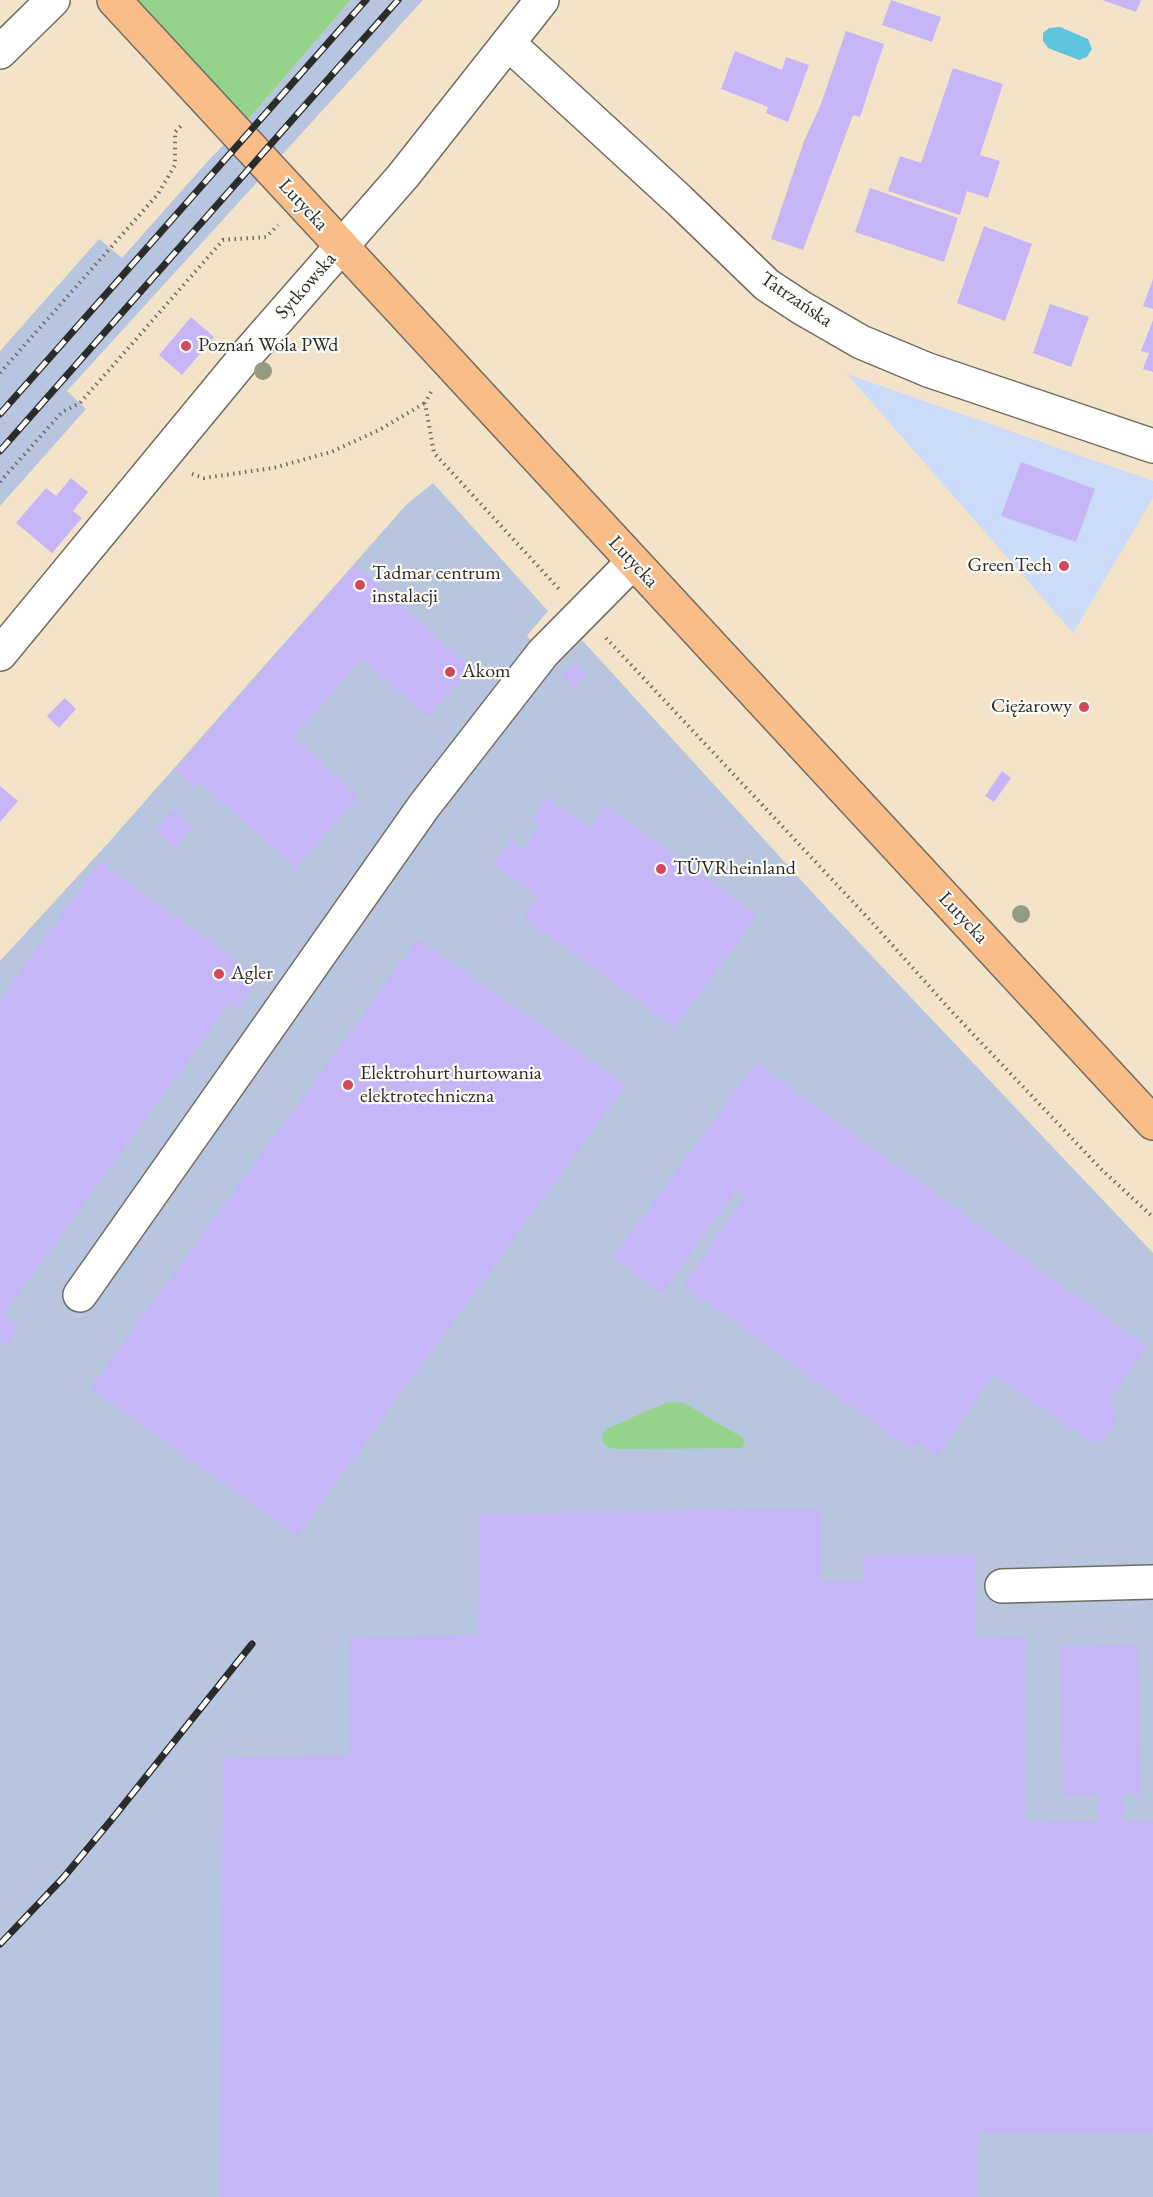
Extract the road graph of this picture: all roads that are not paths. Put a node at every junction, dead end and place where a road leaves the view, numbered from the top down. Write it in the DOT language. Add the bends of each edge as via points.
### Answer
graph roads {
  1 [pos="53,0"];
  2 [pos="114,0"];
  3 [pos="542,0"];
  4 [pos="507,43"];
  5 [pos="0,52"];
  6 [pos="342,246"];
  7 [pos="1153,446"];
  8 [pos="633,562"];
  9 [pos="0,654"];
  10 [pos="1153,1123"];
  11 [pos="80,1295"];
  12 [pos="1153,1582"];
  13 [pos="1002,1586"];
  1 -- 5 [label="street"];
  2 -- 6 [label="main road, Lutycka"];
  3 -- 4 [label="street, Sytkowska"];
  4 -- 6 [label="street, Sytkowska" via="403,176"];
  4 -- 7 [label="street, Tatrzańska" via="767,285 802,308 861,342 928,370"];
  6 -- 8 [label="main road, Lutycka"];
  6 -- 9 [label="street, Sytkowska" via="250,351"];
  8 -- 10 [label="main road, Lutycka"];
  8 -- 11 [label="street" via="543,653 424,806"];
  12 -- 13 [label="street"];
}
